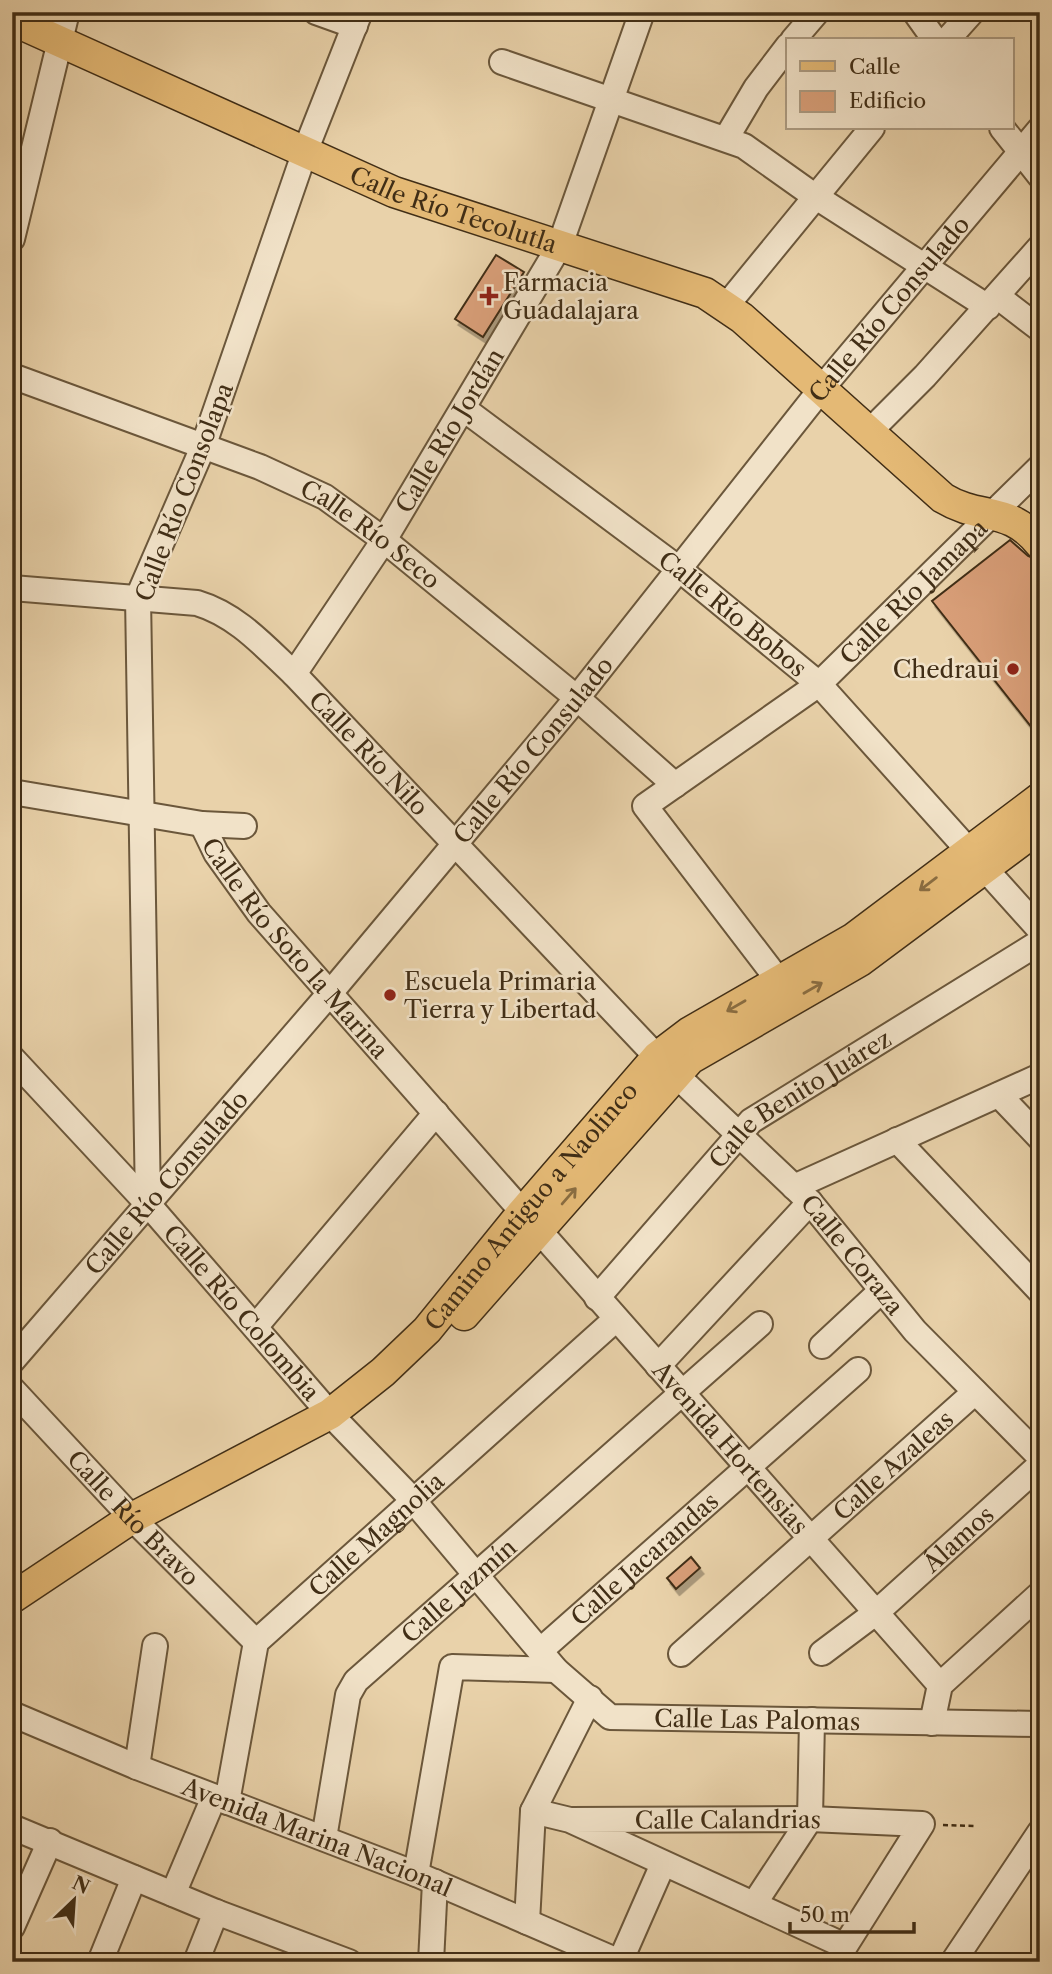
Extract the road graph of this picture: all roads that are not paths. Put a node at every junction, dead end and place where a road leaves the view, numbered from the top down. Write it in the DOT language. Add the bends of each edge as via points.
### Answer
graph roads {
  1 [pos="316,12"];
  2 [pos="642,12"];
  3 [pos="817,12"];
  4 [pos="915,12"];
  5 [pos="972,12"];
  6 [pos="357,19"];
  7 [pos="12,20"];
  8 [pos="64,26"];
  9 [pos="795,38"];
  10 [pos="934,38"];
  11 [pos="949,38"];
  12 [pos="786,49"];
  13 [pos="502,62"];
  14 [pos="614,99"];
  15 [pos="1040,129"];
  16 [pos="870,130"];
  17 [pos="1004,130"];
  18 [pos="727,137"];
  19 [pos="1020,151"];
  20 [pos="304,153"];
  21 [pos="1040,176"];
  22 [pos="813,195"];
  23 [pos="13,236"];
  24 [pos="560,245"];
  25 [pos="1040,247"];
  26 [pos="926,267"];
  27 [pos="993,302"];
  28 [pos="727,305"];
  29 [pos="1040,329"];
  30 [pos="12,376"];
  31 [pos="822,388"];
  32 [pos="464,409"];
  33 [pos="870,431"];
  34 [pos="203,447"];
  35 [pos="1040,467"];
  36 [pos="992,514"];
  37 [pos="384,540"];
  38 [pos="1040,544"];
  39 [pos="679,569"];
  40 [pos="12,588"];
  41 [pos="138,597"];
  42 [pos="294,674"];
  43 [pos="818,684"];
  44 [pos="578,698"];
  45 [pos="675,785"];
  46 [pos="12,792"];
  47 [pos="1040,798"];
  48 [pos="139,815"];
  49 [pos="202,824"];
  50 [pos="244,826"];
  51 [pos="1040,827"];
  52 [pos="453,844"];
  53 [pos="978,861"];
  54 [pos="1040,930"];
  55 [pos="1040,942"];
  56 [pos="779,981"];
  57 [pos="331,992"];
  58 [pos="12,1058"];
  59 [pos="666,1065"];
  60 [pos="1040,1076"];
  61 [pos="999,1095"];
  62 [pos="436,1113"];
  63 [pos="738,1134"];
  64 [pos="1040,1138"];
  65 [pos="897,1140"];
  66 [pos="802,1194"];
  67 [pos="148,1204"];
  68 [pos="530,1222"];
  69 [pos="881,1291"];
  70 [pos="1040,1291"];
  71 [pos="597,1298"];
  72 [pos="616,1320"];
  73 [pos="760,1324"];
  74 [pos="256,1326"];
  75 [pos="822,1346"];
  76 [pos="12,1361"];
  77 [pos="658,1366"];
  78 [pos="858,1370"];
  79 [pos="12,1389"];
  80 [pos="975,1392"];
  81 [pos="682,1394"];
  82 [pos="336,1420"];
  83 [pos="1040,1457"];
  84 [pos="1040,1465"];
  85 [pos="746,1467"];
  86 [pos="412,1500"];
  87 [pos="138,1524"];
  88 [pos="811,1538"];
  89 [pos="477,1574"];
  90 [pos="1040,1594"];
  91 [pos="12,1598"];
  92 [pos="878,1611"];
  93 [pos="12,1616"];
  94 [pos="256,1642"];
  95 [pos="155,1646"];
  96 [pos="541,1650"];
  97 [pos="822,1653"];
  98 [pos="681,1654"];
  99 [pos="556,1670"];
  100 [pos="940,1685"];
  101 [pos="590,1698"];
  102 [pos="12,1714"];
  103 [pos="812,1720"];
  104 [pos="932,1723"];
  105 [pos="1039,1724"];
  106 [pos="137,1767"];
  107 [pos="220,1799"];
  108 [pos="533,1811"];
  109 [pos="810,1819"];
  110 [pos="570,1820"];
  111 [pos="12,1827"];
  112 [pos="1040,1832"];
  113 [pos="324,1838"];
  114 [pos="50,1841"];
  115 [pos="663,1864"];
  116 [pos="134,1878"];
  117 [pos="425,1878"];
  118 [pos="173,1894"];
  119 [pos="754,1904"];
  120 [pos="216,1912"];
  121 [pos="527,1922"];
  122 [pos="12,1927"];
  123 [pos="296,1953"];
  124 [pos="100,1962"];
  125 [pos="196,1962"];
  126 [pos="349,1962"];
  127 [pos="431,1962"];
  128 [pos="620,1962"];
  129 [pos="954,1962"];
  1 -- 6 [label="street"];
  2 -- 14 [label="street, Calle Río Jordán"];
  3 -- 9 [label="street"];
  4 -- 10 [label="street"];
  5 -- 11 [label="street"];
  6 -- 20 [label="street, Calle Río Consolapa"];
  7 -- 8 [label="main road, Calle Río Tecolutla"];
  8 -- 20 [label="main road, Calle Río Tecolutla"];
  8 -- 23 [label="street"];
  12 -- 18 [label="street"];
  13 -- 14 [label="street"];
  14 -- 18 [label="street"];
  14 -- 24 [label="street, Calle Río Jordán"];
  15 -- 19 [label="street, Calle Río Consulado"];
  16 -- 22 [label="street"];
  17 -- 19 [label="street"];
  18 -- 22 [label="street"];
  19 -- 21 [label="street"];
  19 -- 26 [label="street, Calle Río Consulado"];
  20 -- 24 [label="main road, Calle Río Tecolutla" via="394,192"];
  20 -- 34 [label="street, Calle Río Consolapa"];
  22 -- 26 [label="street"];
  22 -- 28 [label="street"];
  24 -- 28 [label="main road, Calle Río Tecolutla" via="680,283"];
  24 -- 32 [label="street, Calle Río Jordán"];
  25 -- 27 [label="street"];
  26 -- 27 [label="street"];
  26 -- 31 [label="street, Calle Río Consulado"];
  27 -- 29 [label="street"];
  27 -- 33 [label="street"];
  28 -- 31 [label="main road, Calle Río Tecolutla"];
  30 -- 34 [label="street, Calle Río Seco"];
  31 -- 33 [label="main road, Calle Río Tecolutla"];
  31 -- 39 [label="street, Calle Río Consulado"];
  32 -- 37 [label="street, Calle Río Jordán"];
  32 -- 39 [label="street, Calle Río Bobos"];
  33 -- 36 [label="main road, Calle Río Tecolutla" via="943,498 967,510"];
  34 -- 37 [label="street, Calle Río Seco" via="297,482"];
  34 -- 41 [label="street, Calle Río Consolapa"];
  35 -- 36 [label="street, Calle Río Jamapa"];
  36 -- 38 [label="main road, Calle Río Tecolutla" via="1021,523"];
  36 -- 43 [label="street, Calle Río Jamapa"];
  37 -- 42 [label="street, Calle Río Jordán"];
  37 -- 44 [label="street, Calle Río Seco"];
  39 -- 43 [label="street, Calle Río Bobos"];
  39 -- 44 [label="street, Calle Río Consulado"];
  40 -- 41 [label="street, Calle Río Nilo"];
  41 -- 42 [label="street, Calle Río Nilo" via="216,608"];
  41 -- 48 [label="street, Calle Río Consolapa"];
  42 -- 52 [label="street, Calle Río Nilo"];
  43 -- 45 [label="street, Calle Río Jamapa"];
  43 -- 53 [label="street, Calle Río Bobos"];
  44 -- 45 [label="street, Calle Río Seco"];
  44 -- 52 [label="street, Calle Río Consulado"];
  45 -- 56 [label="street, Calle Río Jamapa" via="645,806"];
  46 -- 48 [label="street, Calle Río Soto la Marina"];
  47 -- 53 [label="main road, Camino Antiguo a Naolinco"];
  48 -- 49 [label="street, Calle Río Soto la Marina"];
  48 -- 67 [label="street, Calle Río Consolapa"];
  49 -- 50 [label="street"];
  49 -- 57 [label="street, Calle Río Soto la Marina" via="234,881"];
  51 -- 53 [label="main road, Camino Antiguo a Naolinco"];
  52 -- 57 [label="street, Calle Río Consulado"];
  52 -- 59 [label="street, Calle Río Nilo"];
  53 -- 54 [label="street, Calle Río Bobos"];
  53 -- 56 [label="main road, Camino Antiguo a Naolinco, one-way"];
  59 -- 53 [label="main road, Camino Antiguo a Naolinco, one-way" via="860,961"];
  55 -- 63 [label="street, Calle Benito Juárez" via="765,1110"];
  56 -- 59 [label="main road, Camino Antiguo a Naolinco, one-way" via="690,1031"];
  57 -- 62 [label="street, Calle Río Soto la Marina"];
  57 -- 67 [label="street, Calle Río Consulado"];
  58 -- 67 [label="street, Calle Río Colombia"];
  59 -- 63 [label="street, Calle Coraza"];
  59 -- 68 [label="main road, Camino Antiguo a Naolinco"];
  60 -- 61 [label="street"];
  61 -- 64 [label="street"];
  61 -- 65 [label="street"];
  62 -- 68 [label="street, Calle Río Soto la Marina"];
  62 -- 74 [label="street"];
  63 -- 66 [label="street, Calle Coraza"];
  63 -- 71 [label="street, Calle Benito Juárez"];
  65 -- 66 [label="street"];
  65 -- 70 [label="street"];
  66 -- 69 [label="street, Calle Coraza"];
  66 -- 77 [label="street"];
  67 -- 74 [label="street, Calle Río Colombia"];
  67 -- 76 [label="street, Calle Río Consulado"];
  68 -- 71 [label="street, Avenida Hortensias"];
  68 -- 82 [label="main road, Camino Antiguo a Naolinco"];
  69 -- 75 [label="street"];
  69 -- 80 [label="street, Calle Coraza"];
  71 -- 72 [label="street, Avenida Hortensias"];
  72 -- 77 [label="street, Avenida Hortensias"];
  72 -- 86 [label="street, Calle Magnolia"];
  73 -- 81 [label="street, Calle Jazmín"];
  74 -- 82 [label="street, Calle Río Colombia"];
  77 -- 81 [label="street, Avenida Hortensias"];
  78 -- 85 [label="street, Calle Jacarandas"];
  79 -- 87 [label="street, Calle Río Bravo"];
  80 -- 83 [label="street, Calle Coraza"];
  80 -- 88 [label="street, Calle Azaleas"];
  81 -- 85 [label="street, Avenida Hortensias"];
  81 -- 89 [label="street, Calle Jazmín"];
  82 -- 86 [label="street, Calle Río Colombia"];
  82 -- 87 [label="main road, Camino Antiguo a Naolinco"];
  84 -- 92 [label="street, Álamos"];
  85 -- 88 [label="street, Avenida Hortensias"];
  85 -- 96 [label="street, Calle Jacarandas"];
  86 -- 89 [label="street, Calle Río Colombia"];
  86 -- 94 [label="street, Calle Magnolia"];
  87 -- 91 [label="main road, Camino Antiguo a Naolinco"];
  87 -- 93 [label="main road, Camino Antiguo a Naolinco"];
  87 -- 94 [label="street, Calle Río Bravo"];
  88 -- 92 [label="street, Avenida Hortensias"];
  88 -- 98 [label="street, Calle Azaleas"];
  89 -- 96 [label="street, Calle Las Palomas"];
  89 -- 113 [label="street, Calle Jazmín" via="356,1681 348,1695"];
  90 -- 100 [label="street"];
  92 -- 97 [label="street, Álamos"];
  92 -- 100 [label="street, Avenida Hortensias"];
  94 -- 107 [label="street"];
  95 -- 106 [label="street"];
  96 -- 99 [label="street, Calle Las Palomas"];
  99 -- 101 [label="street, Calle Las Palomas"];
  99 -- 117 [label="street" via="452,1667"];
  100 -- 104 [label="street"];
  101 -- 103 [label="street, Calle Las Palomas" via="610,1717"];
  101 -- 108 [label="street"];
  102 -- 106 [label="street, Avenida Marina Nacional"];
  103 -- 104 [label="street, Calle Las Palomas"];
  103 -- 109 [label="street"];
  104 -- 105 [label="street, Calle Las Palomas"];
  106 -- 107 [label="street, Avenida Marina Nacional"];
  107 -- 113 [label="street, Avenida Marina Nacional"];
  107 -- 118 [label="street"];
  108 -- 110 [label="street, Calle Calandrias"];
  108 -- 121 [label="street"];
  109 -- 110 [label="street, Calle Calandrias"];
  109 -- 119 [label="street"];
  109 -- 119 [label="street, Calle Calandrias" via="922,1824 845,1946"];
  110 -- 115 [label="street"];
  111 -- 114 [label="street"];
  112 -- 129 [label="street"];
  113 -- 117 [label="street, Avenida Marina Nacional"];
  114 -- 116 [label="street"];
  114 -- 122 [label="street"];
  115 -- 119 [label="street"];
  115 -- 128 [label="street"];
  116 -- 118 [label="street"];
  116 -- 124 [label="street"];
  117 -- 121 [label="street, Avenida Marina Nacional"];
  117 -- 127 [label="street"];
  118 -- 120 [label="street"];
  120 -- 123 [label="street"];
  120 -- 125 [label="street"];
  121 -- 128 [label="street, Avenida Marina Nacional"];
  123 -- 126 [label="street"];
}
